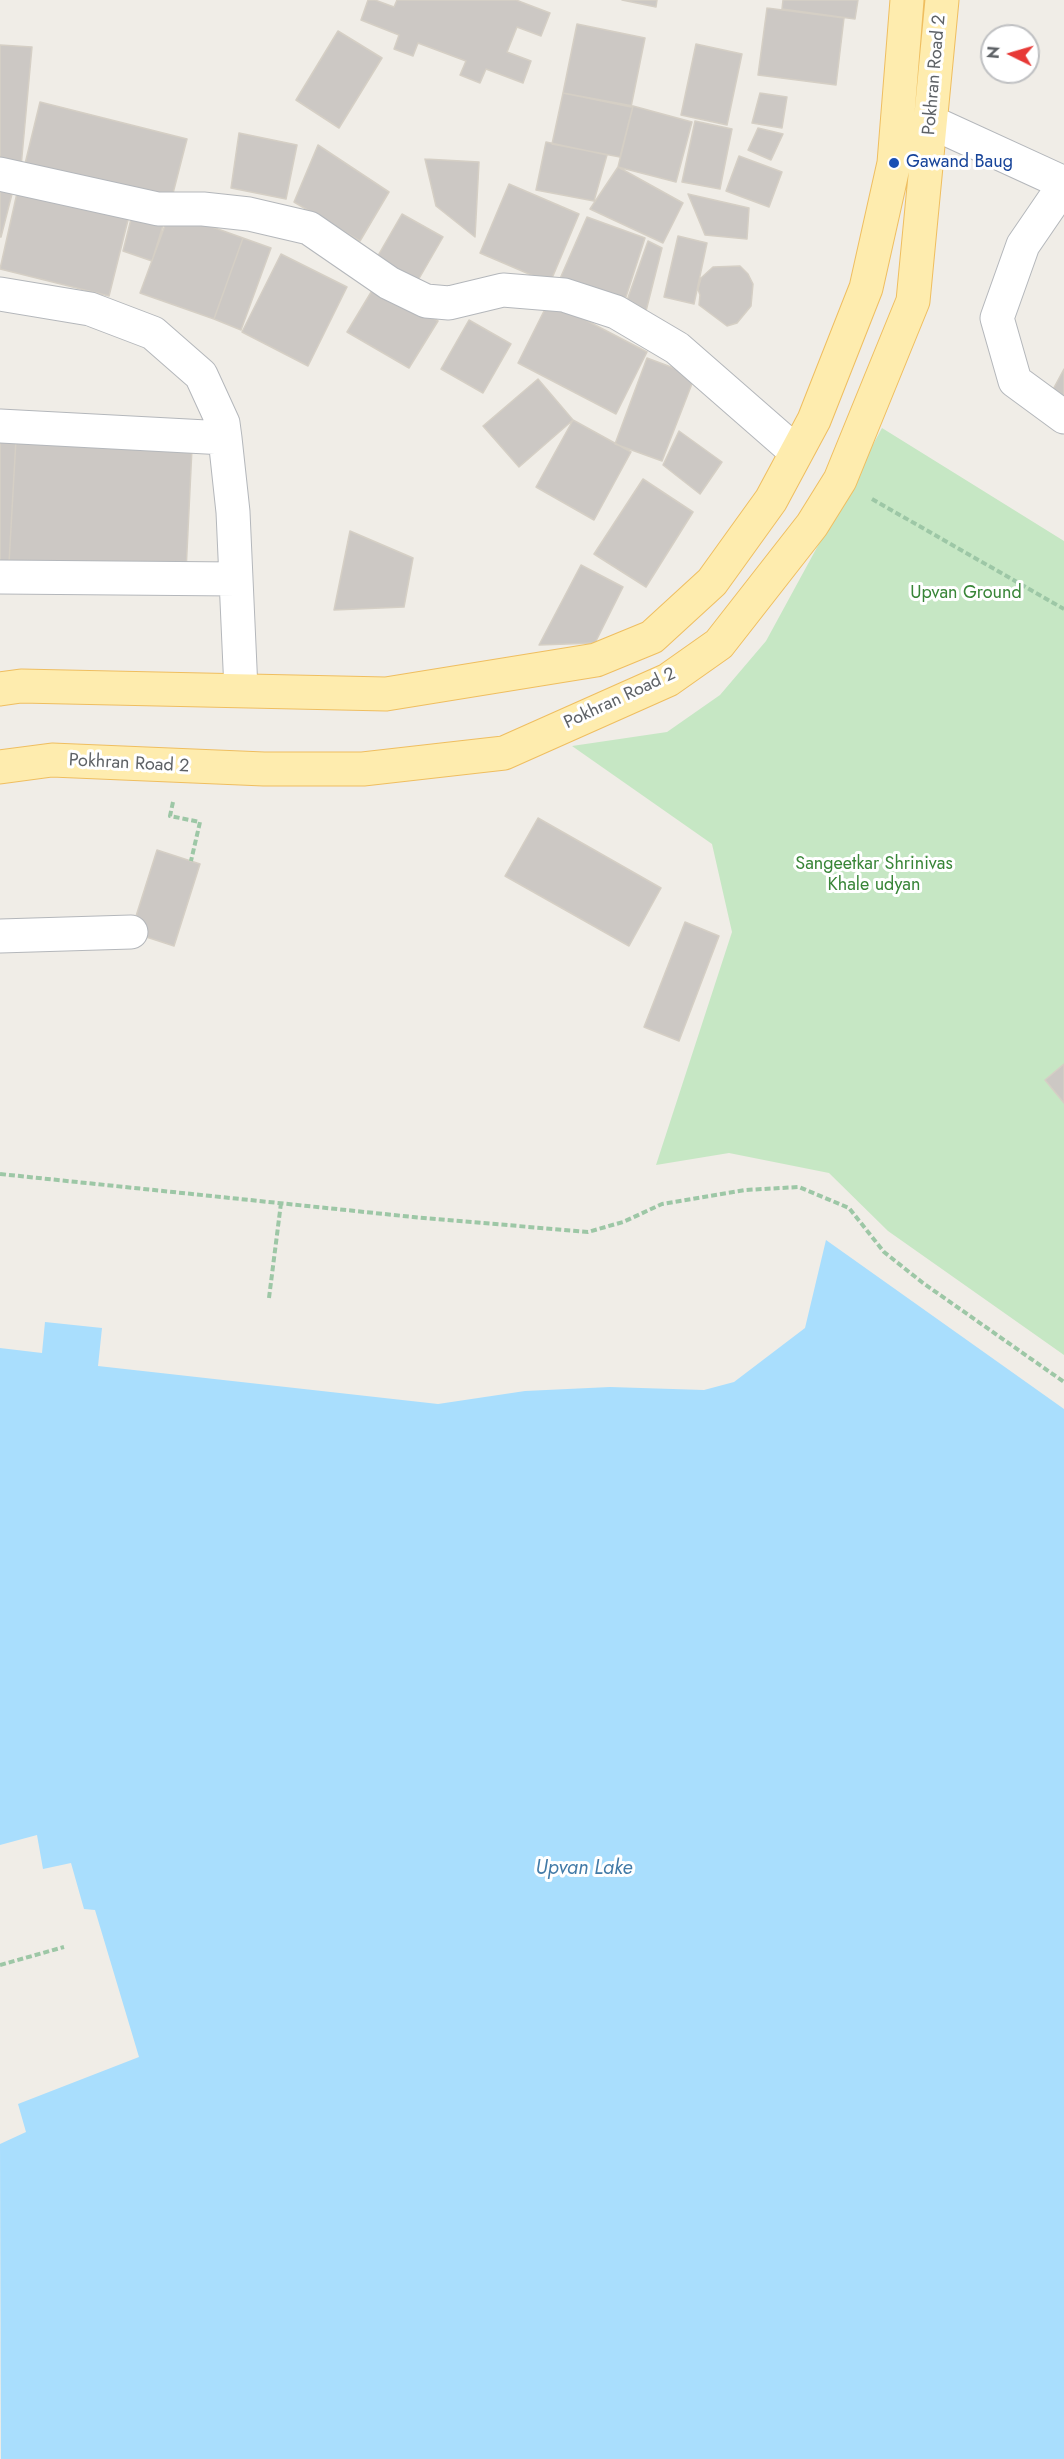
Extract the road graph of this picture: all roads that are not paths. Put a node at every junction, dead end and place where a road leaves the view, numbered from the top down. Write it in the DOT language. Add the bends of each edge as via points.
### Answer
graph roads {
  1 [pos="907,0"];
  2 [pos="942,0"];
  3 [pos="931,122"];
  4 [pos="0,174"];
  5 [pos="1064,184"];
  6 [pos="0,294"];
  7 [pos="1064,417"];
  8 [pos="0,426"];
  9 [pos="225,438"];
  10 [pos="796,452"];
  11 [pos="0,577"];
  12 [pos="236,579"];
  13 [pos="0,689"];
  14 [pos="241,690"];
  15 [pos="0,766"];
  16 [pos="131,932"];
  17 [pos="0,936"];
  1 -- 10 [label="main road, Pokhran Road 2" via="894,163 866,288 814,420"];
  2 -- 3 [label="main road, Pokhran Road 2"];
  3 -- 5 [label="street"];
  3 -- 15 [label="main road, Pokhran Road 2" via="913,301 840,480 813,525 719,644 668,680 504,753 363,770 52,760"];
  4 -- 10 [label="street" via="158,209 249,214 309,228 389,284 426,301 449,303 503,290 564,295 616,312 677,348"];
  5 -- 7 [label="street" via="1023,245 998,318 1015,381"];
  6 -- 9 [label="street" via="90,309 153,333 201,375 223,423"];
  8 -- 9 [label="street"];
  9 -- 12 [label="street"];
  10 -- 14 [label="main road, Pokhran Road 2" via="771,500 712,582 652,637 596,660 387,694"];
  11 -- 12 [label="street"];
  12 -- 14 [label="street"];
  13 -- 14 [label="main road, Pokhran Road 2" via="21,686"];
  16 -- 17 [label="street"];
}
